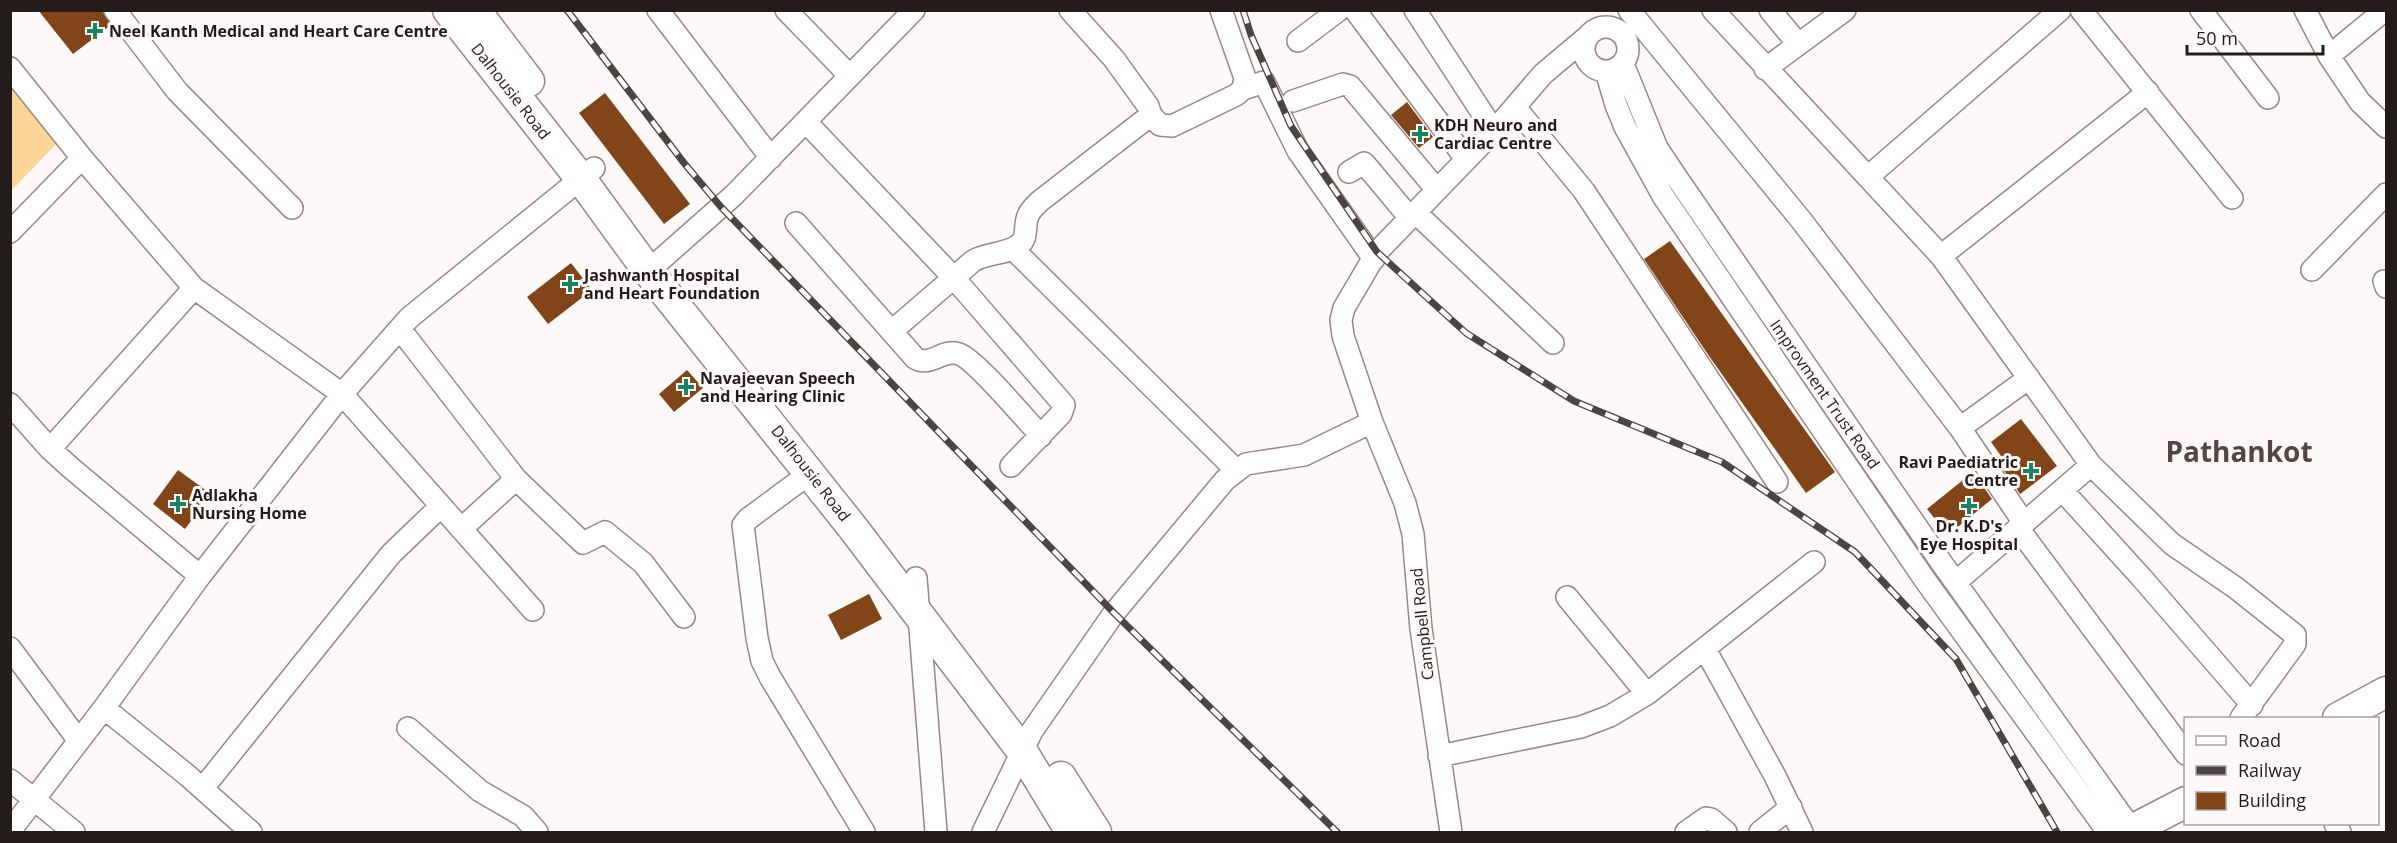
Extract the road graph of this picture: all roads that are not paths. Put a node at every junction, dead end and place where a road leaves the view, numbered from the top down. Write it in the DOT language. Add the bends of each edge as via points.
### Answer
graph roads {
  1 [pos="115,10"];
  2 [pos="448,10"];
  3 [pos="476,10"];
  4 [pos="658,10"];
  5 [pos="786,10"];
  6 [pos="914,10"];
  7 [pos="1071,10"];
  8 [pos="1221,10"];
  9 [pos="1339,10"];
  10 [pos="1355,10"];
  11 [pos="1415,10"];
  12 [pos="1629,10"];
  13 [pos="1713,10"];
  14 [pos="1770,10"];
  15 [pos="1845,10"];
  16 [pos="2060,10"];
  17 [pos="2080,10"];
  18 [pos="2201,10"];
  19 [pos="2305,10"];
  20 [pos="2385,10"];
  21 [pos="1622,21"];
  22 [pos="1587,37"];
  23 [pos="1298,41"];
  24 [pos="1798,44"];
  25 [pos="2329,56"];
  26 [pos="10,68"];
  27 [pos="1614,68"];
  28 [pos="1766,69"];
  29 [pos="850,76"];
  30 [pos="1243,89"];
  31 [pos="2148,92"];
  32 [pos="2268,98"];
  33 [pos="1293,100"];
  34 [pos="1515,107"];
  35 [pos="1151,115"];
  36 [pos="806,122"];
  37 [pos="2386,127"];
  38 [pos="1494,131"];
  39 [pos="82,158"];
  40 [pos="771,158"];
  41 [pos="1466,159"];
  42 [pos="1349,172"];
  43 [pos="587,173"];
  44 [pos="1869,176"];
  45 [pos="1437,190"];
  46 [pos="2386,194"];
  47 [pos="2232,198"];
  48 [pos="292,208"];
  49 [pos="1413,215"];
  50 [pos="796,223"];
  51 [pos="10,232"];
  52 [pos="1013,249"];
  53 [pos="1941,256"];
  54 [pos="1374,259"];
  55 [pos="656,264"];
  56 [pos="2312,270"];
  57 [pos="953,277"];
  58 [pos="194,288"];
  59 [pos="1763,322"];
  60 [pos="400,329"];
  61 [pos="892,331"];
  62 [pos="1553,343"];
  63 [pos="2029,378"];
  64 [pos="342,394"];
  65 [pos="10,404"];
  66 [pos="1372,422"];
  67 [pos="1960,428"];
  68 [pos="1041,436"];
  69 [pos="50,449"];
  70 [pos="2091,465"];
  71 [pos="1011,466"];
  72 [pos="1236,470"];
  73 [pos="810,473"];
  74 [pos="516,479"];
  75 [pos="1777,482"];
  76 [pos="2062,490"];
  77 [pos="441,506"];
  78 [pos="2021,526"];
  79 [pos="461,529"];
  80 [pos="1814,562"];
  81 [pos="1941,562"];
  82 [pos="200,576"];
  83 [pos="916,578"];
  84 [pos="1925,580"];
  85 [pos="1956,582"];
  86 [pos="1567,597"];
  87 [pos="534,610"];
  88 [pos="920,615"];
  89 [pos="684,617"];
  90 [pos="10,648"];
  91 [pos="1705,649"];
  92 [pos="2386,692"];
  93 [pos="1647,694"];
  94 [pos="104,708"];
  95 [pos="2247,712"];
  96 [pos="2340,717"];
  97 [pos="408,728"];
  98 [pos="79,741"];
  99 [pos="1027,741"];
  100 [pos="2184,751"];
  101 [pos="1438,756"];
  102 [pos="10,780"];
  103 [pos="203,788"];
  104 [pos="2179,801"];
  105 [pos="34,802"];
  106 [pos="1791,807"];
  107 [pos="10,831"];
  108 [pos="74,832"];
  109 [pos="251,832"];
  110 [pos="537,832"];
  111 [pos="864,832"];
  112 [pos="936,832"];
  113 [pos="983,832"];
  114 [pos="1071,832"];
  115 [pos="1096,832"];
  116 [pos="1451,832"];
  117 [pos="1686,832"];
  118 [pos="1726,832"];
  119 [pos="1761,832"];
  120 [pos="1802,832"];
  121 [pos="2123,832"];
  1 -- 48 [label="street" via="177,91"];
  2 -- 43 [label="street, Dalhousie Road"];
  3 -- 43 [label="street, Dalhousie Road"];
  4 -- 40 [label="street"];
  5 -- 29 [label="street"];
  6 -- 29 [label="street"];
  7 -- 35 [label="street" via="1114,59"];
  8 -- 30 [label="street" via="1245,78"];
  9 -- 23 [label="street"];
  10 -- 41 [label="street"];
  11 -- 38 [label="street"];
  12 -- 67 [label="street" via="1801,220"];
  13 -- 28 [label="street"];
  14 -- 24 [label="street"];
  15 -- 24 [label="street"];
  16 -- 44 [label="street"];
  17 -- 31 [label="street"];
  18 -- 32 [label="street"];
  19 -- 25 [label="street"];
  20 -- 25 [label="street"];
  21 -- 22 [label="street" via="1593,30"];
  21 -- 27 [label="street" via="1628,56"];
  22 -- 27 [label="street" via="1584,46 1589,63 1597,69"];
  22 -- 34 [label="street, Campbell Road" via="1543,74"];
  24 -- 28 [label="street"];
  25 -- 37 [label="street" via="2360,102"];
  26 -- 39 [label="street"];
  27 -- 59 [label="street, Improvment Trust Road" via="1657,148"];
  28 -- 44 [label="street"];
  29 -- 36 [label="street"];
  30 -- 35 [label="street" via="1172,126 1160,125"];
  30 -- 54 [label="street" via="1264,82 1298,151"];
  31 -- 47 [label="street"];
  31 -- 53 [label="street"];
  33 -- 45 [label="street" via="1343,84 1350,86"];
  34 -- 38 [label="street, Campbell Road"];
  34 -- 75 [label="street" via="1584,191"];
  35 -- 52 [label="street" via="1040,201 1028,215 1025,238"];
  36 -- 40 [label="street"];
  36 -- 57 [label="street"];
  38 -- 41 [label="street, Campbell Road"];
  39 -- 51 [label="street"];
  39 -- 58 [label="street"];
  40 -- 55 [label="street"];
  41 -- 45 [label="street, Campbell Road"];
  42 -- 49 [label="street" via="1364,163"];
  43 -- 55 [label="street, Dalhousie Road"];
  43 -- 60 [label="street"];
  44 -- 53 [label="street"];
  45 -- 49 [label="street, Campbell Road"];
  46 -- 56 [label="street"];
  49 -- 54 [label="street, Campbell Road"];
  49 -- 62 [label="street"];
  50 -- 61 [label="street"];
  52 -- 57 [label="street" via="980,257"];
  52 -- 72 [label="street"];
  53 -- 63 [label="street"];
  54 -- 66 [label="street, Campbell Road" via="1341,320 1349,359"];
  55 -- 73 [label="street, Dalhousie Road"];
  55 -- 83 [label="street, Dalhousie Road"];
  57 -- 61 [label="street"];
  57 -- 68 [label="street" via="1064,405"];
  58 -- 64 [label="street"];
  58 -- 69 [label="street"];
  59 -- 81 [label="street, Improvment Trust Road"];
  59 -- 84 [label="street"];
  60 -- 64 [label="street"];
  60 -- 74 [label="street"];
  61 -- 68 [label="street" via="921,362 951,352 967,358"];
  63 -- 67 [label="street"];
  63 -- 70 [label="street"];
  64 -- 77 [label="street"];
  64 -- 82 [label="street"];
  65 -- 69 [label="street"];
  66 -- 72 [label="street" via="1304,455 1257,461"];
  66 -- 101 [label="street, Campbell Road" via="1405,503 1413,534"];
  67 -- 78 [label="street"];
  68 -- 71 [label="street"];
  69 -- 82 [label="street"];
  70 -- 76 [label="street"];
  70 -- 95 [label="street" via="2172,544 2295,635 2295,645"];
  72 -- 99 [label="street" via="1114,613"];
  73 -- 88 [label="street, Dalhousie Road"];
  73 -- 111 [label="street" via="742,525 757,638 770,677"];
  74 -- 79 [label="street"];
  74 -- 89 [label="street" via="583,543 605,532 643,563"];
  76 -- 78 [label="street"];
  76 -- 95 [label="street" via="2141,577"];
  77 -- 79 [label="street"];
  77 -- 103 [label="street" via="391,554"];
  78 -- 85 [label="street"];
  78 -- 100 [label="street"];
  79 -- 87 [label="street"];
  80 -- 91 [label="street"];
  81 -- 84 [label="street"];
  81 -- 85 [label="street, Improvment Trust Road"];
  82 -- 94 [label="street"];
  83 -- 88 [label="street"];
  83 -- 99 [label="street, Dalhousie Road"];
  84 -- 121 [label="street"];
  85 -- 121 [label="street, Improvment Trust Road"];
  86 -- 93 [label="street"];
  88 -- 99 [label="street, Dalhousie Road"];
  88 -- 112 [label="street"];
  90 -- 98 [label="street"];
  91 -- 93 [label="street"];
  91 -- 106 [label="street"];
  92 -- 96 [label="street"];
  93 -- 101 [label="street" via="1610,716 1581,727"];
  94 -- 98 [label="street"];
  94 -- 103 [label="street"];
  97 -- 110 [label="street" via="480,791 523,816"];
  98 -- 105 [label="street"];
  99 -- 113 [label="street"];
  99 -- 114 [label="street, Dalhousie Road"];
  99 -- 115 [label="street, Dalhousie Road"];
  101 -- 116 [label="street, Campbell Road"];
  102 -- 105 [label="street"];
  103 -- 109 [label="street"];
  104 -- 121 [label="street"];
  105 -- 107 [label="street"];
  105 -- 108 [label="street"];
  106 -- 119 [label="street"];
  106 -- 120 [label="street"];
  117 -- 118 [label="street" via="1706,818"];
}
